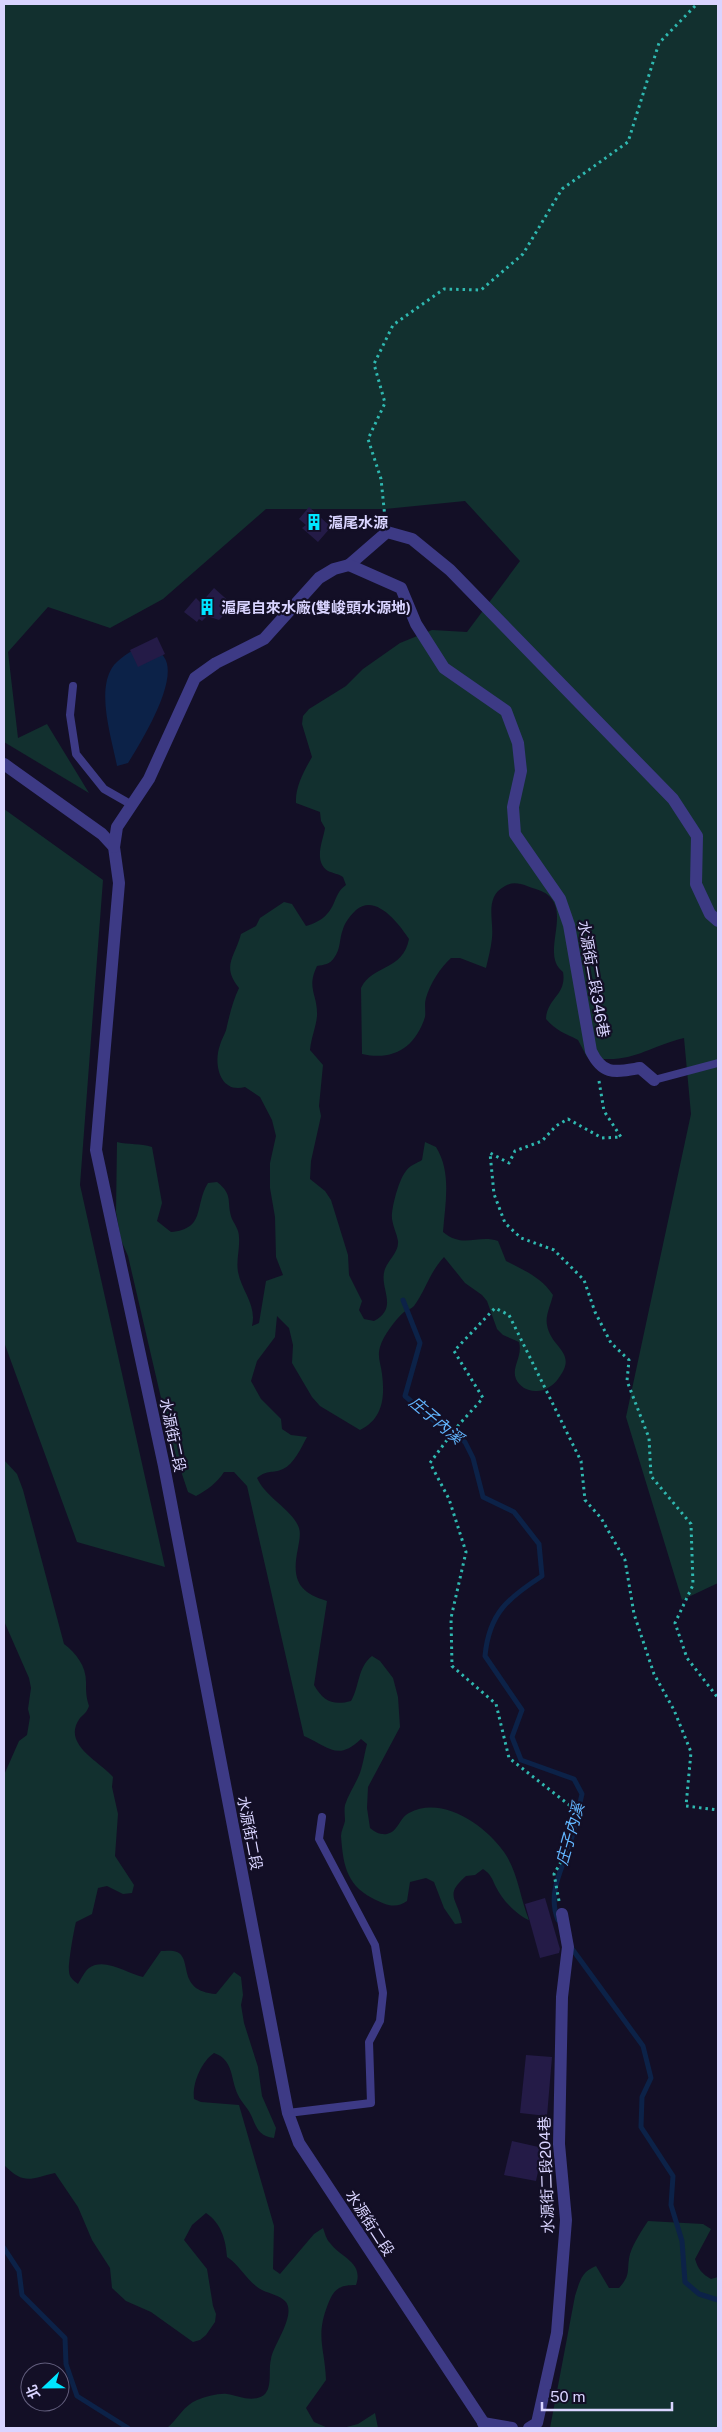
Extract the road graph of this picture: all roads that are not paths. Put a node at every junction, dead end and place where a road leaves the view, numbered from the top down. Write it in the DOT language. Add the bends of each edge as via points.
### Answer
graph roads {
  1 [pos="349,565"];
  2 [pos="73,686"];
  3 [pos="4,764"];
  4 [pos="132,805"];
  5 [pos="114,848"];
  6 [pos="718,921"];
  7 [pos="718,1063"];
  8 [pos="654,1080"];
  9 [pos="322,1817"];
  10 [pos="562,1914"];
  11 [pos="288,2113"];
  12 [pos="485,2426"];
  13 [pos="512,2428"];
  14 [pos="529,2428"];
  1 -- 4 [label="street" via="319,578 264,639 216,663 195,678 149,778"];
  1 -- 6 [label="street" via="387,532 412,539 450,570 673,799 698,836 696,884 710,914"];
  1 -- 8 [label="street, 水源街二段346巷" via="401,588 416,624 444,668 506,711 518,743 520,771 512,807 515,834 560,899 569,925 591,1050 597,1064 609,1071 640,1068"];
  2 -- 4 [label="lane" via="70,715 76,754 104,789"];
  3 -- 5 [label="street" via="102,834"];
  4 -- 5 [label="street" via="117,827"];
  5 -- 11 [label="street, 水源街二段" via="118,883 96,1150 164,1466"];
  7 -- 8 [label="lane"];
  9 -- 11 [label="lane" via="319,1839 375,1945 382,1993 380,2021 369,2042 371,2103"];
  10 -- 14 [label="street, 水源街二段204巷" via="568,1947 562,1997 559,2144 566,2220 557,2333 537,2423"];
  11 -- 12 [label="street, 水源街二段" via="299,2144"];
  12 -- 13 [label="street"];
}
